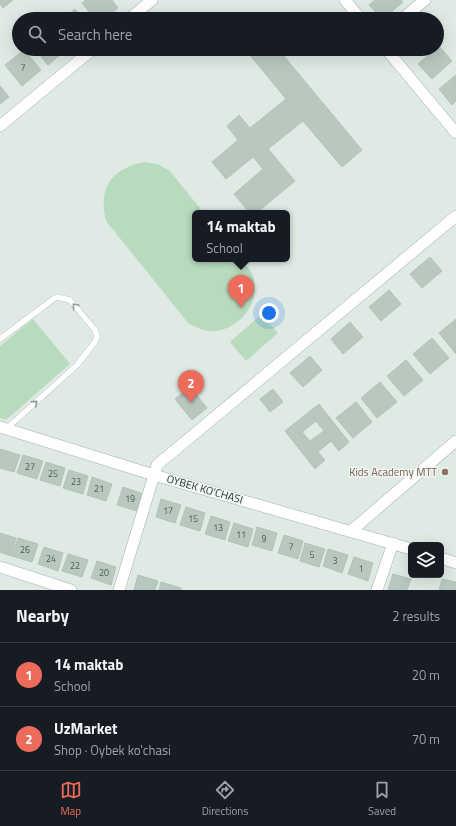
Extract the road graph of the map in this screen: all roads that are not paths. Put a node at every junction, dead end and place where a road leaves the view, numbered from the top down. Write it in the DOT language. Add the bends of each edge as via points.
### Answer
graph roads {
  1 [pos="152,0"];
  2 [pos="345,0"];
  3 [pos="425,0"];
  4 [pos="137,12"];
  5 [pos="355,12"];
  6 [pos="410,12"];
  7 [pos="85,56"];
  8 [pos="392,56"];
  9 [pos="0,126"];
  10 [pos="456,134"];
  11 [pos="456,216"];
  12 [pos="0,339"];
  13 [pos="3,428"];
  14 [pos="456,441"];
  15 [pos="154,475"];
  16 [pos="351,531"];
  17 [pos="393,543"];
  18 [pos="408,548"];
  19 [pos="444,559"];
  20 [pos="456,563"];
  21 [pos="0,568"];
  22 [pos="71,590"];
  23 [pos="119,590"];
  24 [pos="378,590"];
  1 -- 4 [label="street"];
  2 -- 5 [label="street"];
  3 -- 6 [label="street"];
  7 -- 9 [label="street"];
  8 -- 10 [label="street"];
  11 -- 15 [label="street" via="157,465"];
  13 -- 12 [label="lane, one-way" via="77,365 97,337 95,330 70,300 56,297"];
  13 -- 15 [label="street, OYBEK KO'CHASI"];
  14 -- 16 [label="street"];
  15 -- 16 [label="street, OYBEK KO'CHASI"];
  15 -- 23 [label="street"];
  16 -- 17 [label="street, OYBEK KO'CHASI"];
  17 -- 18 [label="street, OYBEK KO'CHASI"];
  17 -- 24 [label="street"];
  19 -- 20 [label="street"];
  21 -- 22 [label="street"];
}
